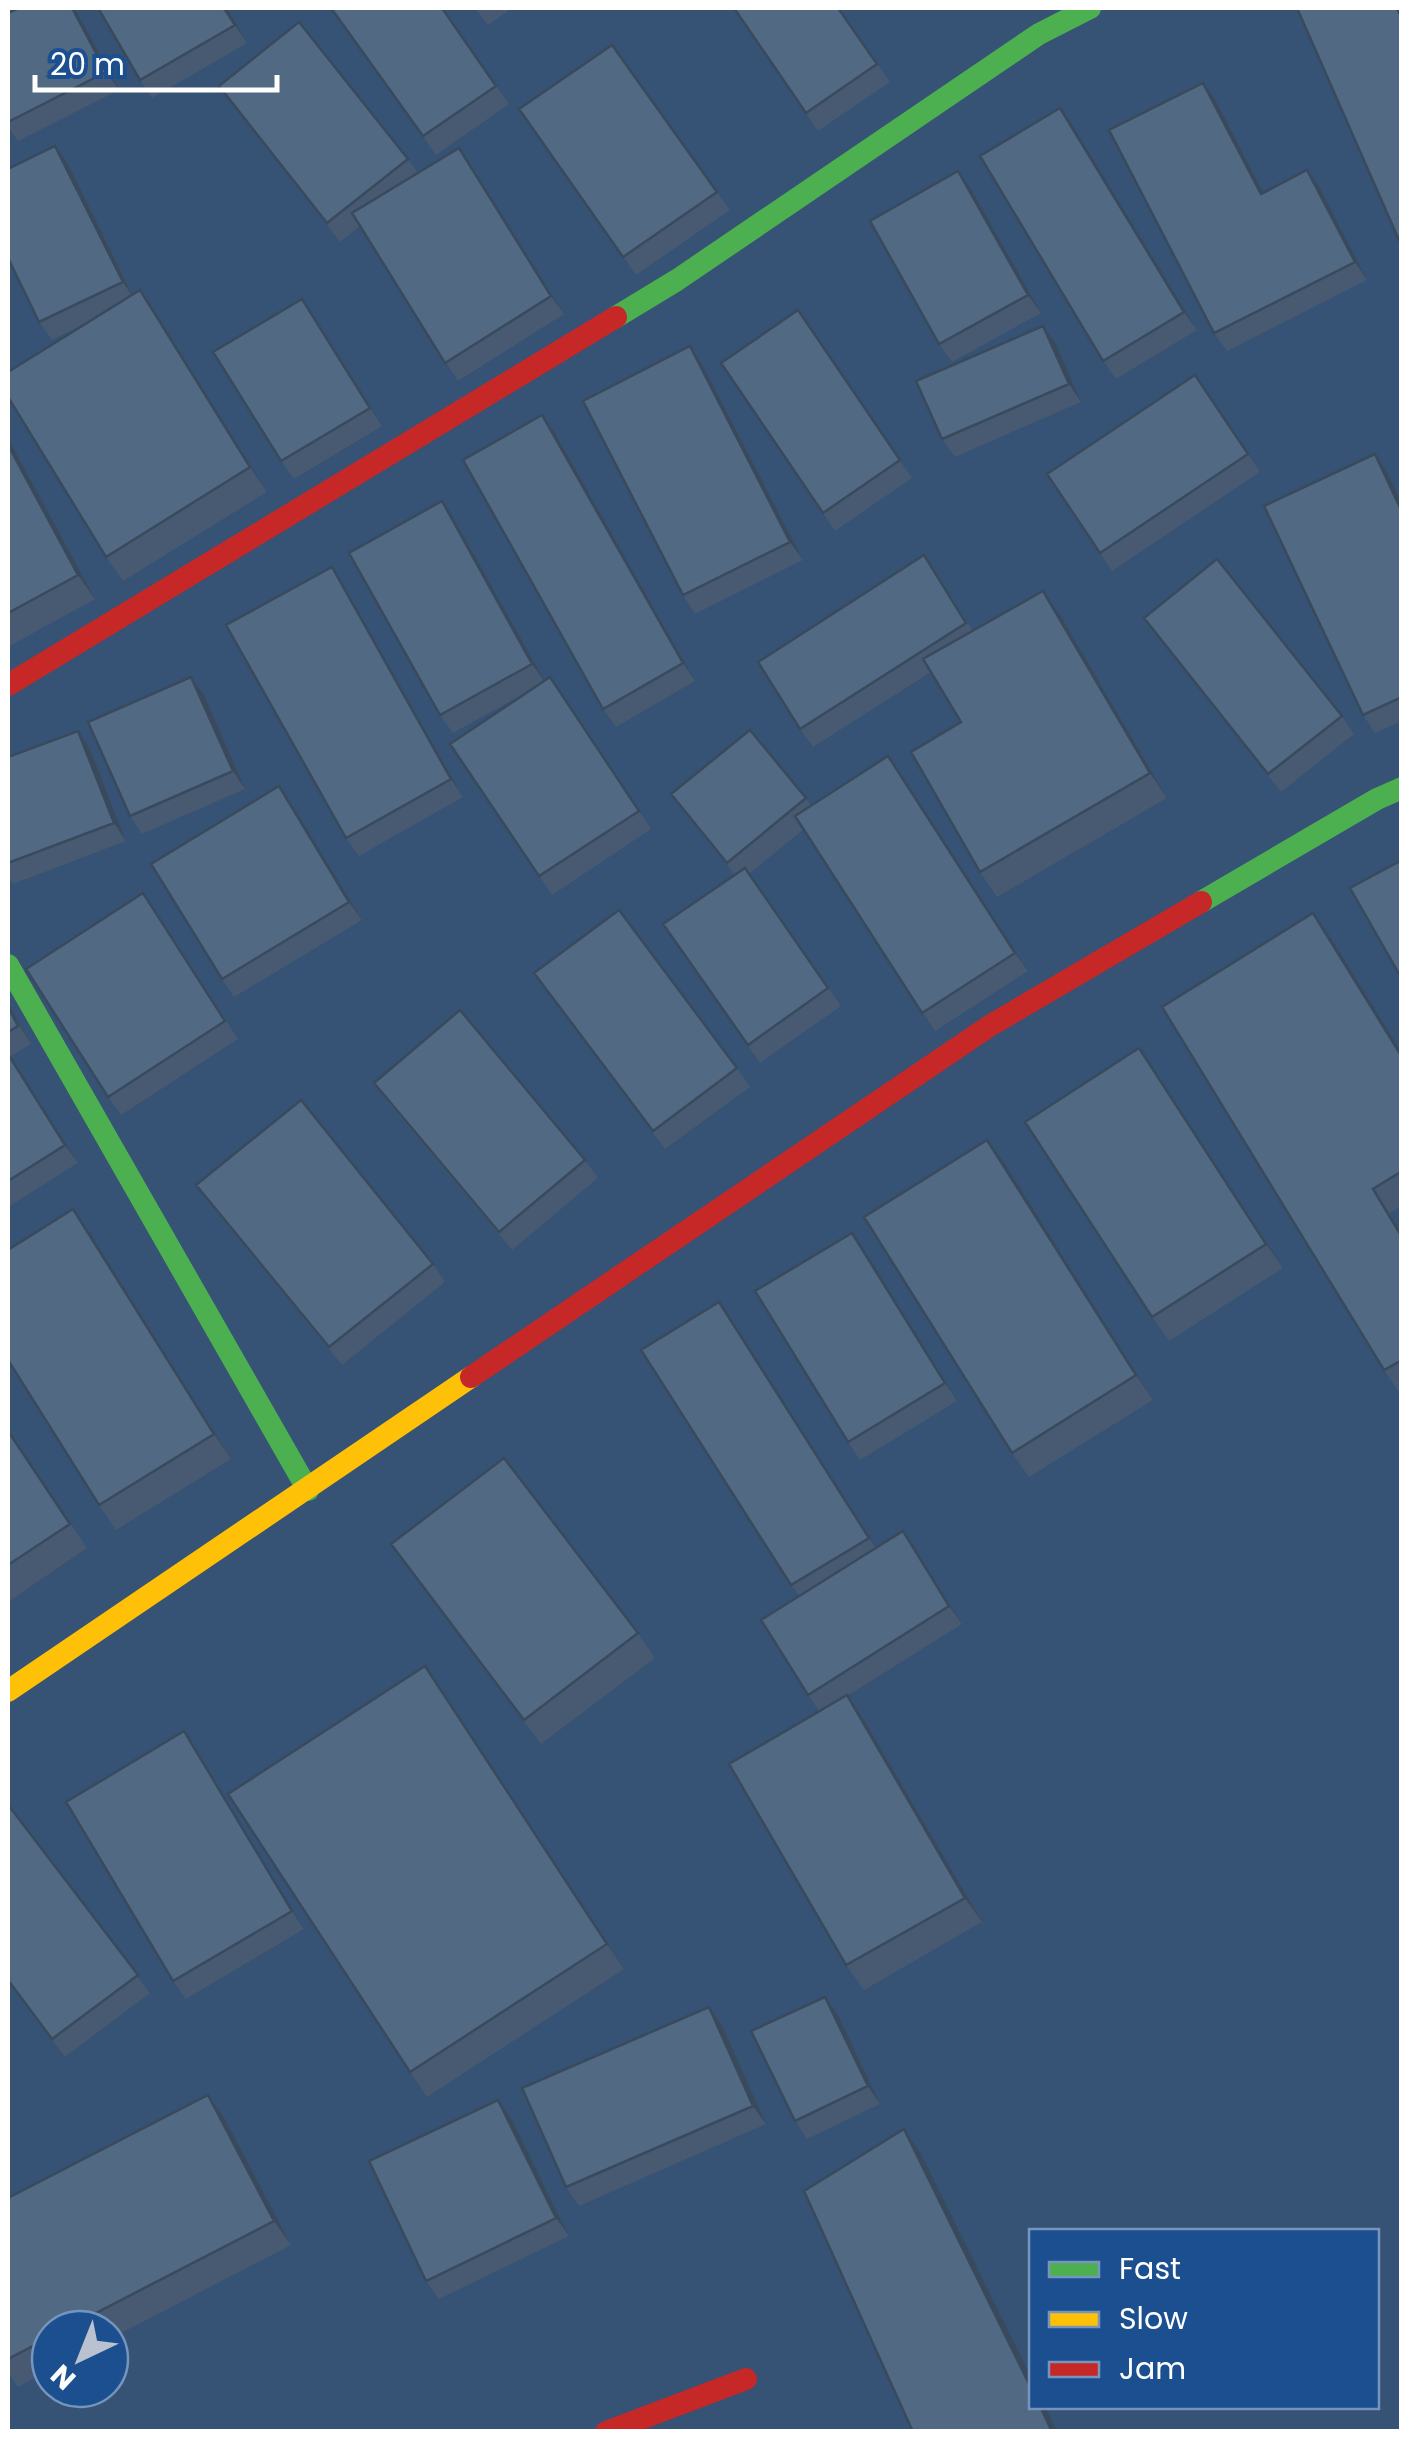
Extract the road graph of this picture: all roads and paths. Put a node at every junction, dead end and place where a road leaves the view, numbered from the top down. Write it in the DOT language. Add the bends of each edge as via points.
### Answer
graph roads {
  1 [pos="1090,8"];
  2 [pos="8,685"];
  3 [pos="1402,788"];
  4 [pos="8,965"];
  5 [pos="308,1490"];
  6 [pos="8,1692"];
  7 [pos="746,2380"];
  8 [pos="606,2432"];
  1 -- 2 [label="street" via="1038,34 677,280"];
  3 -- 5 [label="street" via="990,1024"];
  4 -- 5 [label="street"];
  5 -- 6 [label="street"];
  7 -- 8 [label="street"];
}
